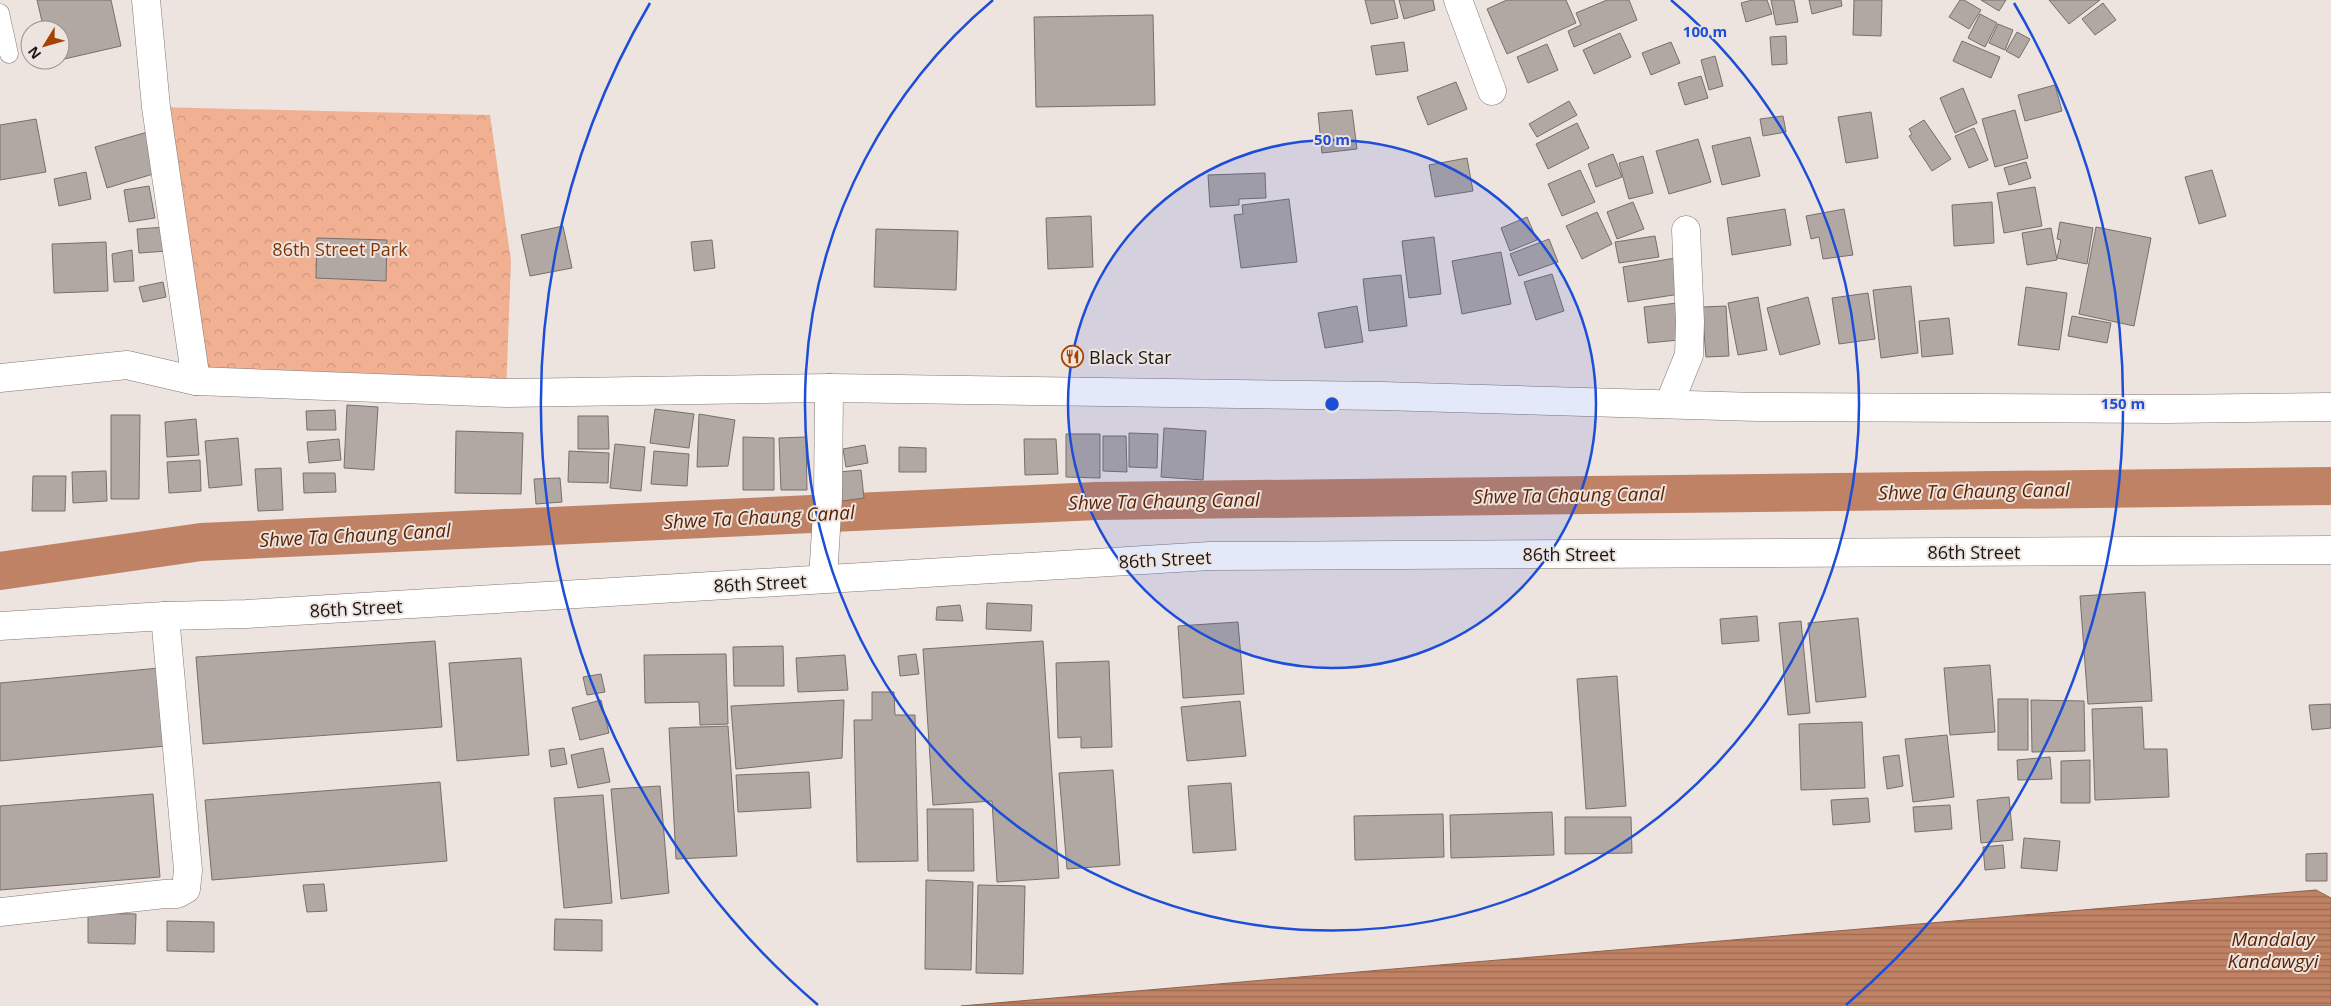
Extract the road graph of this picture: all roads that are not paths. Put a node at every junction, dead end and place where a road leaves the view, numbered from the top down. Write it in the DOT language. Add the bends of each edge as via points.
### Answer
graph roads {
  1 [pos="146,0"];
  2 [pos="1458,0"];
  3 [pos="0,13"];
  4 [pos="9,54"];
  5 [pos="1492,91"];
  6 [pos="1686,230"];
  7 [pos="0,378"];
  8 [pos="196,382"];
  9 [pos="829,388"];
  10 [pos="1669,404"];
  11 [pos="2331,407"];
  12 [pos="2331,550"];
  13 [pos="823,579"];
  14 [pos="165,616"];
  15 [pos="0,626"];
  16 [pos="0,912"];
  1 -- 8 [label="main road" via="156,107"];
  2 -- 5 [label="main road"];
  3 -- 4 [label="lane"];
  6 -- 10 [label="main road" via="1689,355"];
  7 -- 8 [label="main road" via="127,365"];
  8 -- 9 [label="main road" via="506,392"];
  9 -- 10 [label="main road" via="1382,396"];
  9 -- 13 [label="main road"];
  10 -- 11 [label="main road" via="2167,409"];
  12 -- 13 [label="main road, 86th Street" via="1210,556"];
  13 -- 14 [label="main road, 86th Street" via="256,614"];
  14 -- 15 [label="main road, 86th Street"];
  14 -- 16 [label="main road" via="188,870 186,889 177,894"];
}
